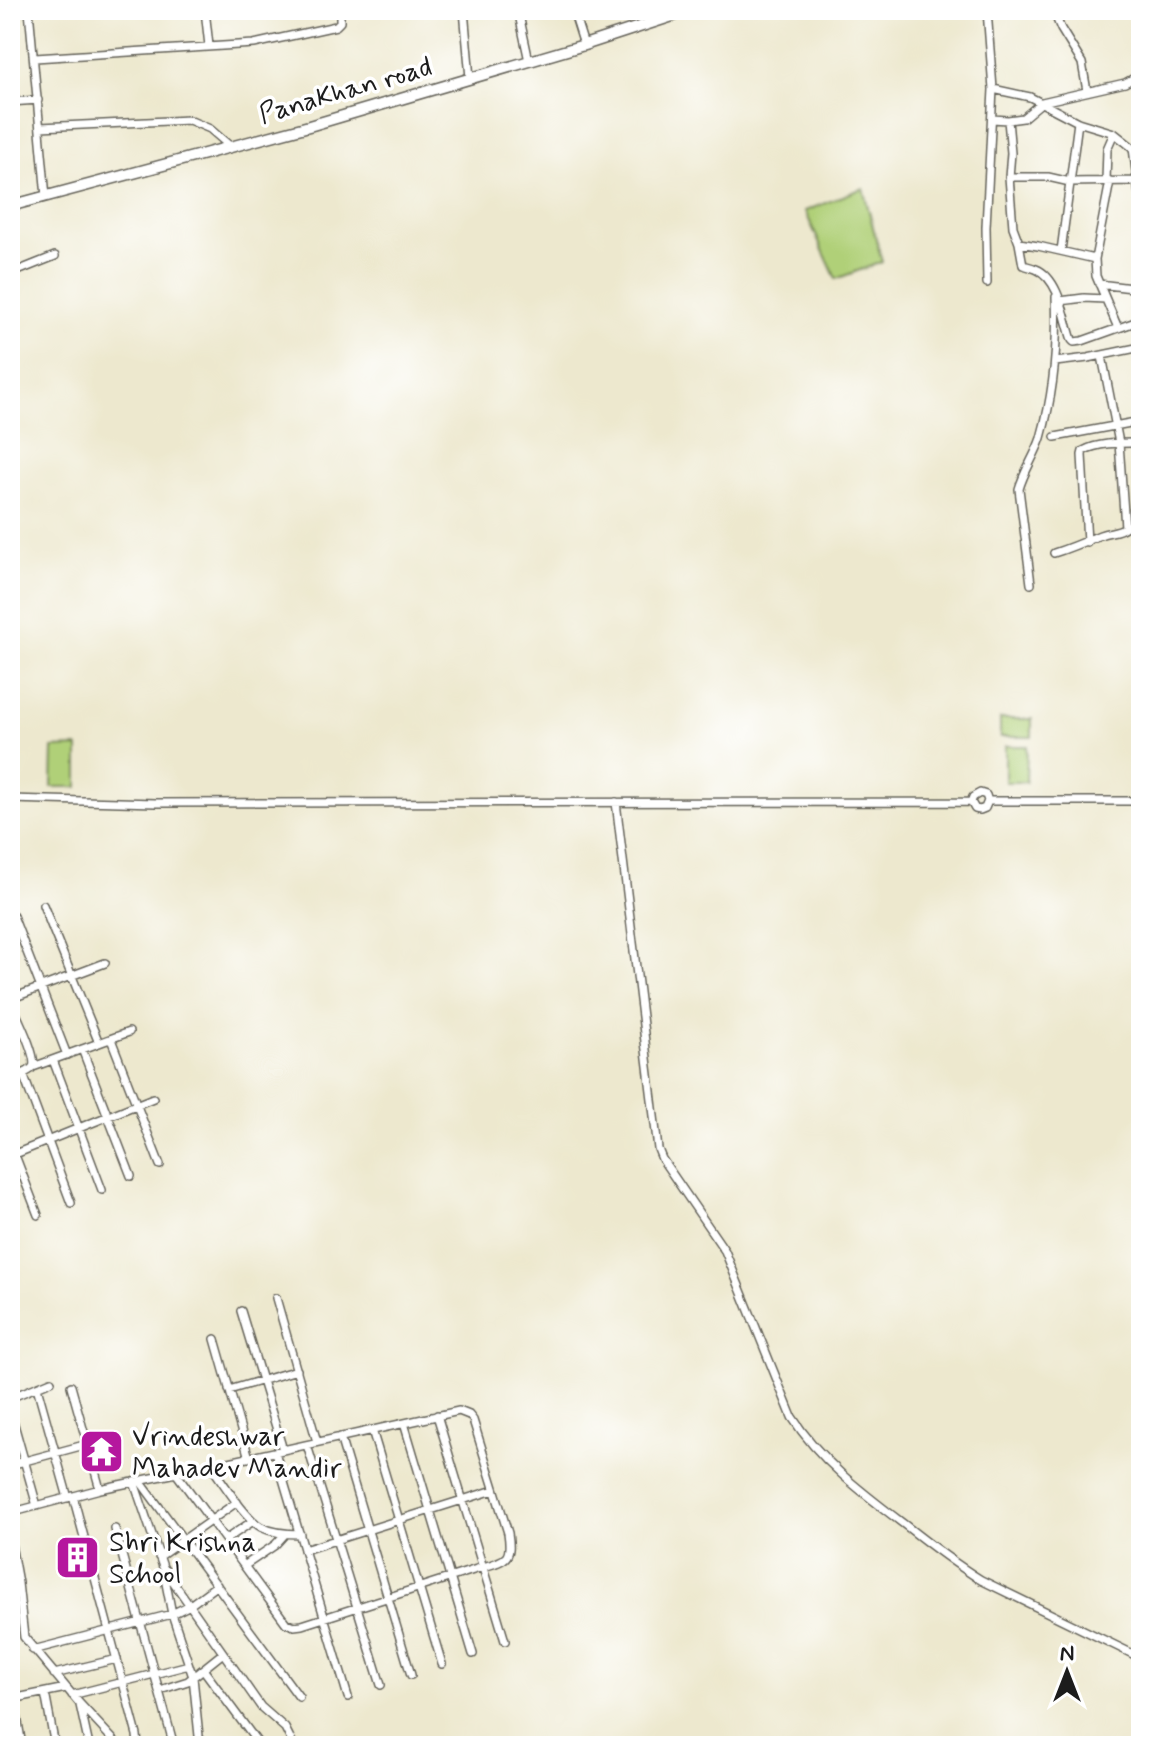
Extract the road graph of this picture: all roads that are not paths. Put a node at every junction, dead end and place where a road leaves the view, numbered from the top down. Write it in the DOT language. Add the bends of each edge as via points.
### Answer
graph roads {
  1 [pos="29,10"];
  2 [pos="205,10"];
  3 [pos="340,10"];
  4 [pos="464,10"];
  5 [pos="518,10"];
  6 [pos="574,10"];
  7 [pos="649,10"];
  8 [pos="691,10"];
  9 [pos="987,10"];
  10 [pos="1056,11"];
  11 [pos="653,23"];
  12 [pos="584,45"];
  13 [pos="209,46"];
  14 [pos="35,58"];
  15 [pos="529,61"];
  16 [pos="1141,74"];
  17 [pos="470,78"];
  18 [pos="993,89"];
  19 [pos="1087,91"];
  20 [pos="38,100"];
  21 [pos="10,102"];
  22 [pos="1042,102"];
  23 [pos="992,119"];
  24 [pos="1008,120"];
  25 [pos="1078,122"];
  26 [pos="40,127"];
  27 [pos="1114,133"];
  28 [pos="1137,146"];
  29 [pos="231,147"];
  30 [pos="1141,154"];
  31 [pos="1009,177"];
  32 [pos="1108,181"];
  33 [pos="1137,181"];
  34 [pos="1070,182"];
  35 [pos="46,197"];
  36 [pos="10,206"];
  37 [pos="1141,209"];
  38 [pos="1141,241"];
  39 [pos="1019,243"];
  40 [pos="1061,251"];
  41 [pos="55,256"];
  42 [pos="1095,259"];
  43 [pos="10,274"];
  44 [pos="987,283"];
  45 [pos="1099,284"];
  46 [pos="1140,289"];
  47 [pos="1055,290"];
  48 [pos="1105,299"];
  49 [pos="1060,301"];
  50 [pos="1141,306"];
  51 [pos="1141,320"];
  52 [pos="1118,328"];
  53 [pos="1141,347"];
  54 [pos="1102,356"];
  55 [pos="1055,362"];
  56 [pos="1141,421"];
  57 [pos="1115,427"];
  58 [pos="1055,437"];
  59 [pos="1119,443"];
  60 [pos="1141,443"];
  61 [pos="1087,542"];
  62 [pos="1054,553"];
  63 [pos="1031,584"];
  64 [pos="10,799"];
  65 [pos="1141,801"];
  66 [pos="616,802"];
  67 [pos="43,905"];
  68 [pos="13,916"];
  69 [pos="105,963"];
  70 [pos="72,975"];
  71 [pos="40,987"];
  72 [pos="10,1000"];
  73 [pos="23,1031"];
  74 [pos="129,1032"];
  75 [pos="10,1036"];
  76 [pos="111,1039"];
  77 [pos="99,1043"];
  78 [pos="82,1049"];
  79 [pos="67,1055"];
  80 [pos="53,1060"];
  81 [pos="33,1067"];
  82 [pos="23,1074"];
  83 [pos="10,1079"];
  84 [pos="153,1098"];
  85 [pos="138,1104"];
  86 [pos="107,1116"];
  87 [pos="79,1128"];
  88 [pos="48,1141"];
  89 [pos="12,1147"];
  90 [pos="160,1165"];
  91 [pos="131,1176"];
  92 [pos="102,1190"];
  93 [pos="71,1203"];
  94 [pos="38,1215"];
  95 [pos="276,1298"];
  96 [pos="241,1311"];
  97 [pos="215,1339"];
  98 [pos="297,1370"];
  99 [pos="261,1379"];
  100 [pos="51,1381"];
  101 [pos="71,1386"];
  102 [pos="37,1387"];
  103 [pos="229,1390"];
  104 [pos="10,1398"];
  105 [pos="10,1410"];
  106 [pos="437,1415"];
  107 [pos="404,1423"];
  108 [pos="372,1430"];
  109 [pos="340,1437"];
  110 [pos="317,1442"];
  111 [pos="88,1444"];
  112 [pos="307,1445"];
  113 [pos="279,1451"];
  114 [pos="55,1453"];
  115 [pos="249,1458"];
  116 [pos="25,1461"];
  117 [pos="10,1465"];
  118 [pos="211,1466"];
  119 [pos="176,1473"];
  120 [pos="137,1482"];
  121 [pos="100,1489"];
  122 [pos="494,1490"];
  123 [pos="71,1497"];
  124 [pos="462,1500"];
  125 [pos="237,1502"];
  126 [pos="37,1506"];
  127 [pos="430,1511"];
  128 [pos="10,1513"];
  129 [pos="211,1520"];
  130 [pos="253,1521"];
  131 [pos="400,1521"];
  132 [pos="115,1529"];
  133 [pos="368,1530"];
  134 [pos="285,1534"];
  135 [pos="300,1534"];
  136 [pos="10,1539"];
  137 [pos="183,1539"];
  138 [pos="336,1539"];
  139 [pos="225,1540"];
  140 [pos="304,1550"];
  141 [pos="159,1557"];
  142 [pos="244,1566"];
  143 [pos="163,1567"];
  144 [pos="483,1567"];
  145 [pos="450,1578"];
  146 [pos="217,1585"];
  147 [pos="419,1588"];
  148 [pos="388,1597"];
  149 [pos="20,1599"];
  150 [pos="10,1601"];
  151 [pos="190,1605"];
  152 [pos="357,1607"];
  153 [pos="172,1614"];
  154 [pos="325,1618"];
  155 [pos="142,1622"];
  156 [pos="110,1631"];
  157 [pos="505,1641"];
  158 [pos="33,1650"];
  159 [pos="223,1653"];
  160 [pos="473,1654"];
  161 [pos="1141,1658"];
  162 [pos="117,1659"];
  163 [pos="442,1664"];
  164 [pos="189,1665"];
  165 [pos="203,1669"];
  166 [pos="156,1673"];
  167 [pos="10,1674"];
  168 [pos="54,1674"];
  169 [pos="411,1675"];
  170 [pos="193,1677"];
  171 [pos="123,1682"];
  172 [pos="381,1685"];
  173 [pos="160,1690"];
  174 [pos="69,1692"];
  175 [pos="45,1693"];
  176 [pos="299,1697"];
  177 [pos="348,1697"];
  178 [pos="12,1699"];
  179 [pos="80,1704"];
  180 [pos="22,1746"];
  181 [pos="55,1746"];
  182 [pos="89,1746"];
  183 [pos="119,1746"];
  184 [pos="138,1746"];
  185 [pos="174,1746"];
  186 [pos="200,1746"];
  187 [pos="260,1746"];
  188 [pos="294,1746"];
  1 -- 14 [label="street"];
  2 -- 13 [label="street"];
  3 -- 13 [label="street" via="340,22 328,29 254,44"];
  4 -- 17 [label="street"];
  5 -- 15 [label="street"];
  6 -- 12 [label="street"];
  7 -- 11 [label="street"];
  8 -- 11 [label="street, PanaKhan road"];
  9 -- 18 [label="street"];
  10 -- 19 [label="street" via="1082,63"];
  11 -- 12 [label="street, PanaKhan road"];
  12 -- 15 [label="street, PanaKhan road"];
  13 -- 14 [label="street"];
  14 -- 20 [label="street"];
  15 -- 17 [label="street, PanaKhan road"];
  16 -- 19 [label="street"];
  17 -- 29 [label="street, PanaKhan road"];
  18 -- 22 [label="street"];
  18 -- 23 [label="street"];
  19 -- 22 [label="street"];
  20 -- 21 [label="street"];
  20 -- 26 [label="street"];
  22 -- 24 [label="street" via="1023,118"];
  22 -- 25 [label="street"];
  23 -- 24 [label="street"];
  23 -- 44 [label="street"];
  24 -- 31 [label="street"];
  25 -- 27 [label="street"];
  25 -- 34 [label="street"];
  26 -- 29 [label="street" via="189,120"];
  26 -- 35 [label="street"];
  27 -- 28 [label="street"];
  27 -- 32 [label="street" via="1107,149"];
  28 -- 30 [label="street"];
  28 -- 33 [label="street"];
  29 -- 35 [label="street, PanaKhan road"];
  31 -- 34 [label="street"];
  31 -- 39 [label="street"];
  32 -- 33 [label="street"];
  32 -- 34 [label="street"];
  32 -- 42 [label="street"];
  33 -- 37 [label="street"];
  34 -- 40 [label="street"];
  35 -- 36 [label="street, PanaKhan road"];
  38 -- 46 [label="street"];
  39 -- 40 [label="street"];
  39 -- 47 [label="street" via="1023,265 1042,272"];
  40 -- 42 [label="street"];
  41 -- 43 [label="street"];
  42 -- 45 [label="street"];
  45 -- 46 [label="street"];
  45 -- 48 [label="street"];
  46 -- 50 [label="street"];
  47 -- 49 [label="street"];
  47 -- 55 [label="street"];
  48 -- 49 [label="street"];
  48 -- 52 [label="street"];
  49 -- 52 [label="street" via="1074,342"];
  51 -- 52 [label="street"];
  53 -- 54 [label="street"];
  54 -- 55 [label="street"];
  54 -- 57 [label="street"];
  55 -- 63 [label="street" via="1041,436 1019,489"];
  56 -- 57 [label="street"];
  57 -- 58 [label="street"];
  57 -- 59 [label="street"];
  59 -- 60 [label="street"];
  59 -- 61 [label="street" via="1125,527"];
  59 -- 61 [label="street" via="1085,449 1082,455"];
  61 -- 62 [label="street"];
  64 -- 66 [label="street"];
  65 -- 66 [label="street" via="988,801 980,810 971,802"];
  66 -- 161 [label="street" via="658,1149 725,1251 792,1417 851,1483 960,1567"];
  67 -- 70 [label="street"];
  68 -- 71 [label="street"];
  69 -- 70 [label="street"];
  70 -- 71 [label="street"];
  70 -- 77 [label="street"];
  71 -- 72 [label="street"];
  71 -- 79 [label="street"];
  72 -- 73 [label="street"];
  73 -- 75 [label="street"];
  73 -- 81 [label="street"];
  74 -- 76 [label="street"];
  76 -- 77 [label="street"];
  76 -- 85 [label="street"];
  77 -- 78 [label="street"];
  78 -- 79 [label="street"];
  78 -- 86 [label="street"];
  79 -- 80 [label="street"];
  80 -- 81 [label="street"];
  80 -- 87 [label="street"];
  81 -- 82 [label="street"];
  82 -- 83 [label="street"];
  82 -- 88 [label="street"];
  84 -- 85 [label="street"];
  85 -- 86 [label="street"];
  85 -- 90 [label="street"];
  86 -- 87 [label="street"];
  86 -- 91 [label="street"];
  87 -- 88 [label="street"];
  87 -- 92 [label="street"];
  88 -- 89 [label="street"];
  88 -- 93 [label="street"];
  89 -- 94 [label="street"];
  95 -- 98 [label="street"];
  96 -- 99 [label="street"];
  97 -- 103 [label="street"];
  98 -- 99 [label="street"];
  98 -- 110 [label="street"];
  99 -- 103 [label="street"];
  99 -- 113 [label="street"];
  100 -- 102 [label="street"];
  101 -- 111 [label="street"];
  102 -- 104 [label="street"];
  102 -- 114 [label="street"];
  103 -- 115 [label="street"];
  105 -- 116 [label="street"];
  106 -- 107 [label="street"];
  106 -- 122 [label="street" via="459,1411 473,1420"];
  106 -- 124 [label="street"];
  107 -- 108 [label="street"];
  107 -- 127 [label="street"];
  108 -- 109 [label="street"];
  108 -- 131 [label="street"];
  109 -- 110 [label="street"];
  109 -- 133 [label="street"];
  110 -- 112 [label="street"];
  111 -- 114 [label="street"];
  111 -- 121 [label="street"];
  112 -- 113 [label="street"];
  112 -- 138 [label="street"];
  113 -- 115 [label="street"];
  113 -- 135 [label="street"];
  114 -- 116 [label="street"];
  114 -- 123 [label="street"];
  115 -- 118 [label="street"];
  116 -- 117 [label="street"];
  116 -- 126 [label="street"];
  118 -- 119 [label="street"];
  118 -- 125 [label="street"];
  119 -- 120 [label="street"];
  119 -- 129 [label="street"];
  120 -- 121 [label="street"];
  120 -- 137 [label="street"];
  120 -- 141 [label="street"];
  121 -- 123 [label="street"];
  122 -- 124 [label="street"];
  122 -- 144 [label="street" via="509,1553 505,1560"];
  123 -- 126 [label="street"];
  123 -- 156 [label="street"];
  124 -- 127 [label="street"];
  124 -- 144 [label="street"];
  125 -- 129 [label="street"];
  125 -- 130 [label="street"];
  126 -- 128 [label="street"];
  127 -- 131 [label="street"];
  127 -- 145 [label="street"];
  129 -- 137 [label="street"];
  129 -- 139 [label="street"];
  130 -- 134 [label="street"];
  130 -- 139 [label="street"];
  131 -- 133 [label="street"];
  131 -- 147 [label="street"];
  132 -- 155 [label="street"];
  133 -- 138 [label="street"];
  133 -- 148 [label="street"];
  134 -- 135 [label="street"];
  134 -- 142 [label="street"];
  135 -- 140 [label="street"];
  136 -- 149 [label="street"];
  137 -- 141 [label="street"];
  137 -- 146 [label="street"];
  138 -- 140 [label="street"];
  138 -- 152 [label="street"];
  139 -- 142 [label="street"];
  140 -- 154 [label="street"];
  141 -- 143 [label="street"];
  142 -- 154 [label="street" via="290,1626"];
  143 -- 151 [label="street"];
  143 -- 153 [label="street"];
  144 -- 145 [label="street"];
  144 -- 157 [label="street"];
  145 -- 147 [label="street"];
  145 -- 160 [label="street"];
  146 -- 151 [label="street"];
  146 -- 176 [label="street"];
  147 -- 148 [label="street"];
  147 -- 163 [label="street"];
  148 -- 152 [label="street"];
  148 -- 169 [label="street"];
  149 -- 150 [label="street"];
  149 -- 158 [label="street" via="24,1637"];
  151 -- 153 [label="street"];
  151 -- 159 [label="street"];
  152 -- 154 [label="street"];
  152 -- 172 [label="street"];
  153 -- 155 [label="street"];
  153 -- 164 [label="street"];
  154 -- 177 [label="street"];
  155 -- 156 [label="street"];
  155 -- 166 [label="street"];
  156 -- 158 [label="street"];
  156 -- 162 [label="street"];
  158 -- 168 [label="street"];
  159 -- 165 [label="street"];
  159 -- 188 [label="street"];
  162 -- 168 [label="street"];
  162 -- 171 [label="street"];
  164 -- 166 [label="street"];
  164 -- 170 [label="street"];
  165 -- 170 [label="street"];
  165 -- 187 [label="street"];
  166 -- 171 [label="street"];
  166 -- 173 [label="street"];
  167 -- 178 [label="street"];
  168 -- 174 [label="street"];
  170 -- 173 [label="street"];
  170 -- 186 [label="street"];
  171 -- 174 [label="street"];
  171 -- 184 [label="street"];
  173 -- 185 [label="street"];
  174 -- 175 [label="street"];
  174 -- 179 [label="street"];
  175 -- 178 [label="street"];
  175 -- 181 [label="street"];
  178 -- 180 [label="street"];
  179 -- 182 [label="street"];
  179 -- 183 [label="street"];
}
